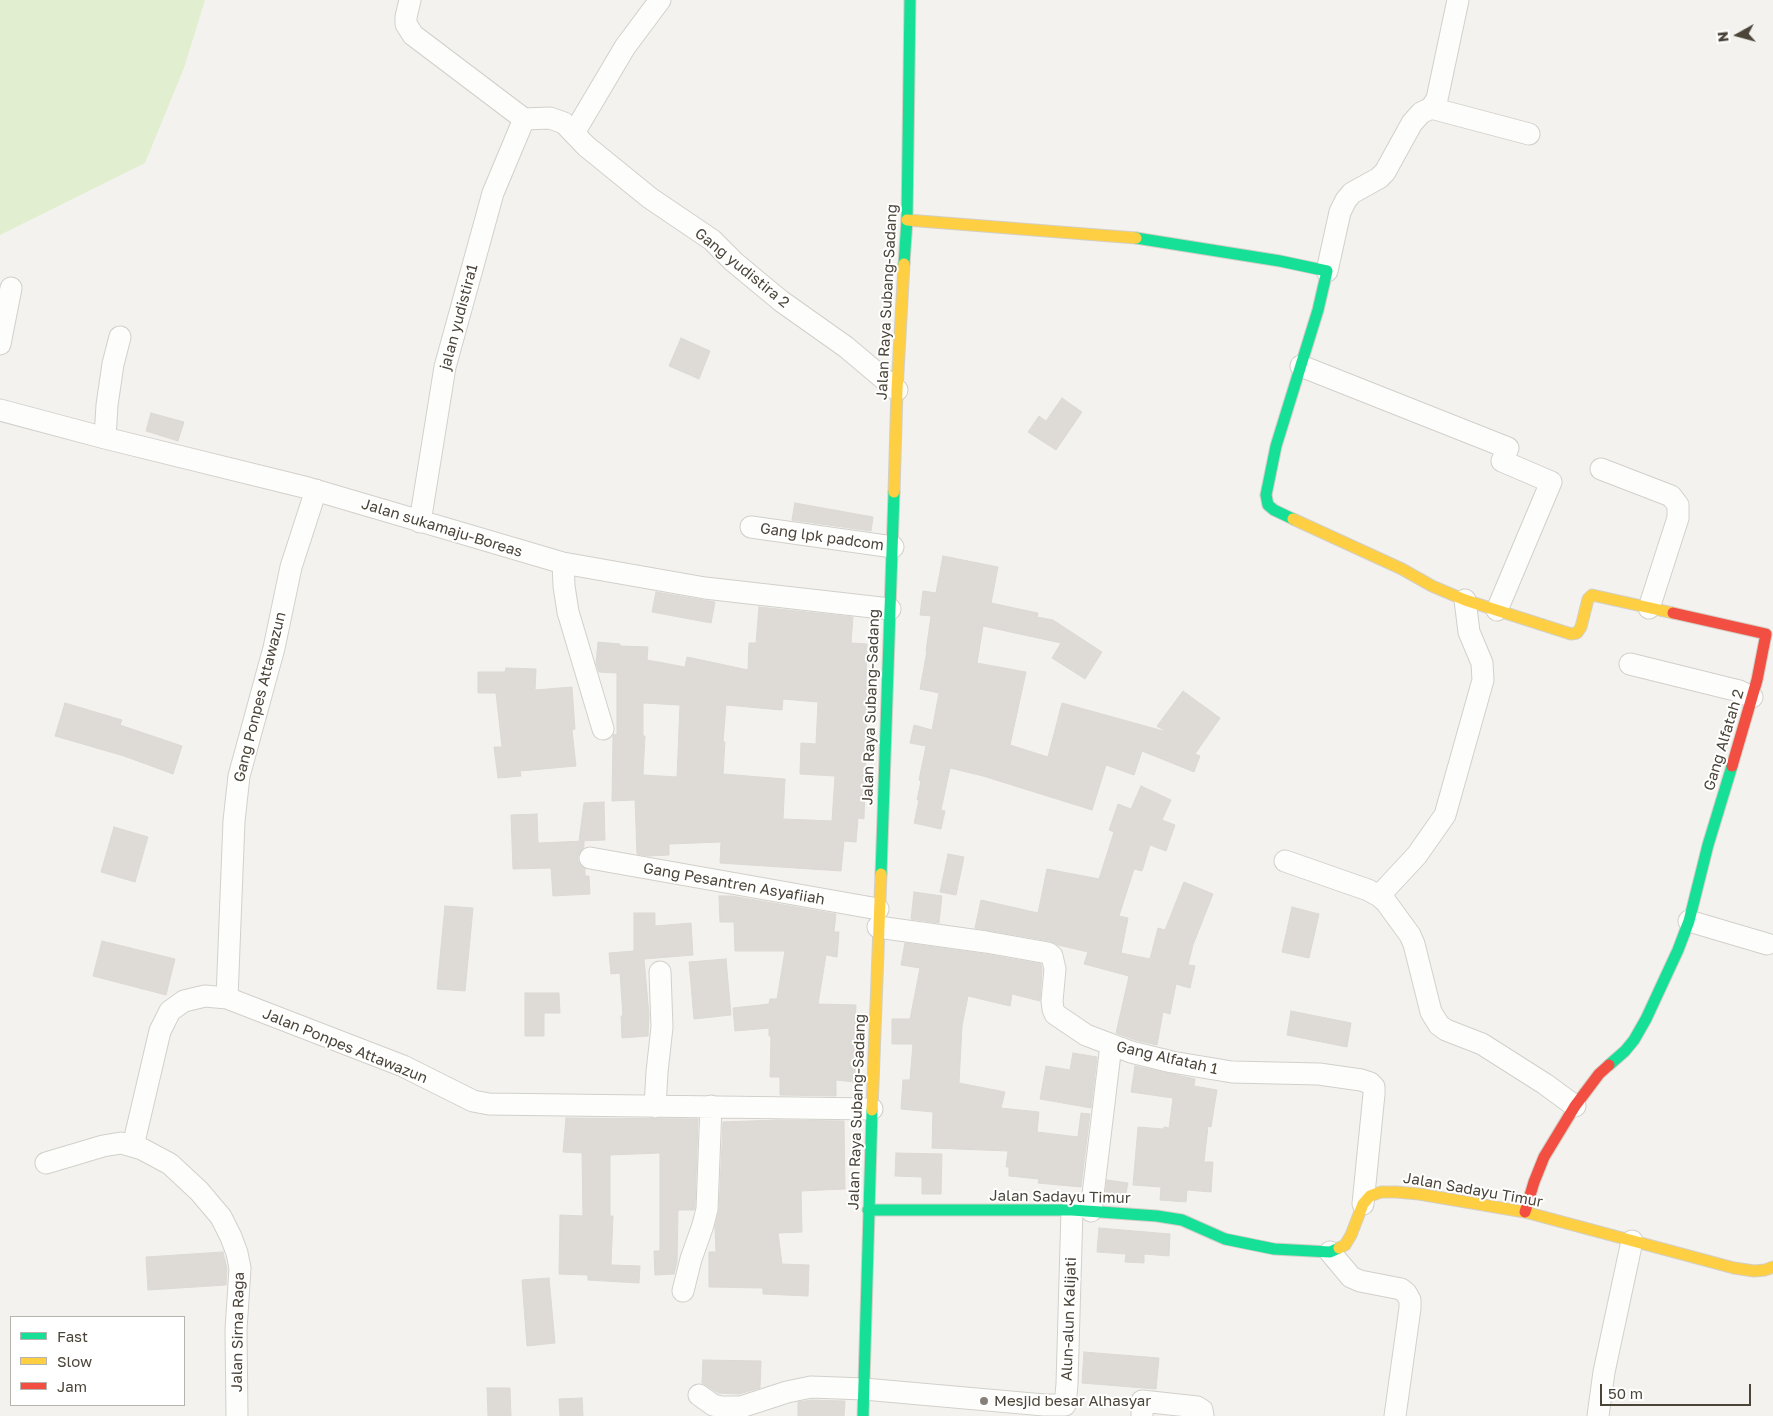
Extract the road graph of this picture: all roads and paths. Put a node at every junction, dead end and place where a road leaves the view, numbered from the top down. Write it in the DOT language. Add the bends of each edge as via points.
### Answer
graph roads {
  1 [pos="410,0"];
  2 [pos="660,0"];
  3 [pos="910,0"];
  4 [pos="1458,0"];
  5 [pos="1431,108"];
  6 [pos="524,119"];
  7 [pos="1529,134"];
  8 [pos="580,140"];
  9 [pos="907,220"];
  10 [pos="1327,272"];
  11 [pos="11,288"];
  12 [pos="120,336"];
  13 [pos="0,344"];
  14 [pos="1301,366"];
  15 [pos="896,390"];
  16 [pos="0,410"];
  17 [pos="106,438"];
  18 [pos="1601,469"];
  19 [pos="316,490"];
  20 [pos="420,522"];
  21 [pos="751,527"];
  22 [pos="893,546"];
  23 [pos="563,563"];
  24 [pos="1465,600"];
  25 [pos="1649,608"];
  26 [pos="890,609"];
  27 [pos="1497,610"];
  28 [pos="1770,628"];
  29 [pos="1630,664"];
  30 [pos="1752,697"];
  31 [pos="603,729"];
  32 [pos="590,858"];
  33 [pos="1286,861"];
  34 [pos="1379,896"];
  35 [pos="878,918"];
  36 [pos="1689,921"];
  37 [pos="1767,944"];
  38 [pos="660,972"];
  39 [pos="228,998"];
  40 [pos="1111,1045"];
  41 [pos="711,1106"];
  42 [pos="1575,1106"];
  43 [pos="655,1107"];
  44 [pos="872,1109"];
  45 [pos="133,1146"];
  46 [pos="46,1163"];
  47 [pos="1363,1204"];
  48 [pos="868,1210"];
  49 [pos="1082,1210"];
  50 [pos="1525,1212"];
  51 [pos="1632,1241"];
  52 [pos="1330,1252"];
  53 [pos="1773,1267"];
  54 [pos="683,1290"];
  55 [pos="864,1389"];
  56 [pos="699,1395"];
  57 [pos="1065,1411"];
  58 [pos="236,1416"];
  59 [pos="864,1416"];
  60 [pos="1142,1416"];
  61 [pos="1203,1416"];
  62 [pos="1395,1416"];
  63 [pos="1598,1416"];
  1 -- 6 [label="street" via="406,24 413,35"];
  2 -- 8 [label="street" via="625,47"];
  3 -- 9 [label="street, Jalan Raya Subang-Sadang"];
  4 -- 5 [label="street" via="1441,86"];
  5 -- 7 [label="street"];
  5 -- 10 [label="street" via="1412,123 1380,178 1352,193 1346,200 1340,212"];
  6 -- 8 [label="street, Gang yudistira 2" via="557,120"];
  6 -- 20 [label="street, jalan yudistira1" via="493,193 445,367"];
  8 -- 15 [label="street, Gang yudistira 2" via="650,198 712,240 774,295 846,347"];
  9 -- 10 [label="street" via="1133,238 1280,261"];
  9 -- 15 [label="street, Jalan Raya Subang-Sadang"];
  10 -- 14 [label="street"];
  11 -- 13 [label="street"];
  12 -- 17 [label="street" via="107,404"];
  14 -- 24 [label="street, Gang Alfatah 2" via="1276,446 1266,495 1268,505"];
  14 -- 27 [label="street" via="1508,448 1502,461 1551,482"];
  15 -- 22 [label="street, Jalan Raya Subang-Sadang"];
  16 -- 17 [label="street, Jalan sukamaju-Boreas"];
  17 -- 19 [label="street, Jalan sukamaju-Boreas"];
  18 -- 25 [label="street" via="1670,496 1678,505 1678,518"];
  19 -- 20 [label="street, Jalan sukamaju-Boreas"];
  19 -- 39 [label="street, Gang Ponpes Attawazun" via="291,567 274,648 239,776 234,821"];
  20 -- 23 [label="street, Jalan sukamaju-Boreas"];
  21 -- 22 [label="street, Gang lpk padcom"];
  22 -- 26 [label="street, Jalan Raya Subang-Sadang"];
  23 -- 26 [label="street, Jalan sukamaju-Boreas" via="705,588"];
  23 -- 31 [label="street" via="568,612"];
  24 -- 27 [label="street, Gang Alfatah 2"];
  24 -- 34 [label="street" via="1469,632 1482,663 1483,680 1445,815 1417,856"];
  25 -- 27 [label="street, Gang Alfatah 2" via="1592,595 1578,633 1571,634"];
  25 -- 28 [label="street, Gang Alfatah 2"];
  26 -- 35 [label="street, Jalan Raya Subang-Sadang"];
  28 -- 30 [label="street, Gang Alfatah 2"];
  29 -- 30 [label="street"];
  30 -- 36 [label="street, Gang Alfatah 2"];
  32 -- 35 [label="street, Gang Pesantren Asyafiiah"];
  33 -- 34 [label="street"];
  34 -- 42 [label="street" via="1414,944 1431,1012 1439,1025 1482,1044"];
  35 -- 40 [label="street, Gang Alfatah 1" via="1048,953 1056,968 1052,1001 1055,1014 1086,1035"];
  35 -- 44 [label="street, Jalan Raya Subang-Sadang"];
  36 -- 37 [label="street"];
  36 -- 42 [label="street, Gang Alfatah 2" via="1634,1040 1599,1074"];
  38 -- 43 [label="street" via="662,1027"];
  39 -- 43 [label="street, Jalan Ponpes Attawazun" via="402,1066 473,1101"];
  39 -- 45 [label="street, Jalan Ponpes Attawazun" via="205,996 184,1001 170,1011 160,1031"];
  40 -- 47 [label="street, Gang Alfatah 1" via="1172,1062 1232,1072 1319,1074 1370,1083 1374,1094"];
  40 -- 49 [label="street, Alun-alun Kalijati"];
  41 -- 43 [label="street, Jalan Ponpes Attawazun"];
  41 -- 44 [label="street, Jalan Ponpes Attawazun"];
  41 -- 54 [label="street" via="707,1209"];
  42 -- 50 [label="street, Gang Alfatah 2" via="1544,1157"];
  44 -- 48 [label="street, Jalan Raya Subang-Sadang"];
  45 -- 46 [label="street, Jalan Sirna Raga" via="121,1143 103,1146"];
  45 -- 58 [label="street, Jalan Sirna Raga" via="170,1164 221,1217 231,1237 240,1268"];
  47 -- 50 [label="street, Jalan Sadayu Timur" via="1370,1196 1396,1192"];
  47 -- 52 [label="street" via="1345,1245"];
  48 -- 49 [label="street, Jalan Sadayu Timur"];
  48 -- 55 [label="street, Jalan Raya Subang-Sadang"];
  49 -- 52 [label="street, Jalan Sadayu Timur" via="1172,1217 1244,1244"];
  49 -- 57 [label="street, Alun-alun Kalijati"];
  50 -- 51 [label="street, Jalan Sadayu Timur"];
  51 -- 53 [label="street, Jalan Sadayu Timur" via="1734,1268 1764,1270"];
  51 -- 63 [label="street" via="1604,1372"];
  52 -- 62 [label="street" via="1351,1276 1360,1281 1401,1289 1410,1300"];
  55 -- 56 [label="street, Alun-alun Kalijati" via="812,1387 741,1407 712,1405"];
  55 -- 57 [label="street, Alun-alun Kalijati"];
  55 -- 59 [label="street, Jalan Raya Subang-Sadang"];
  60 -- 61 [label="street" via="1142,1401 1197,1407"];
}
